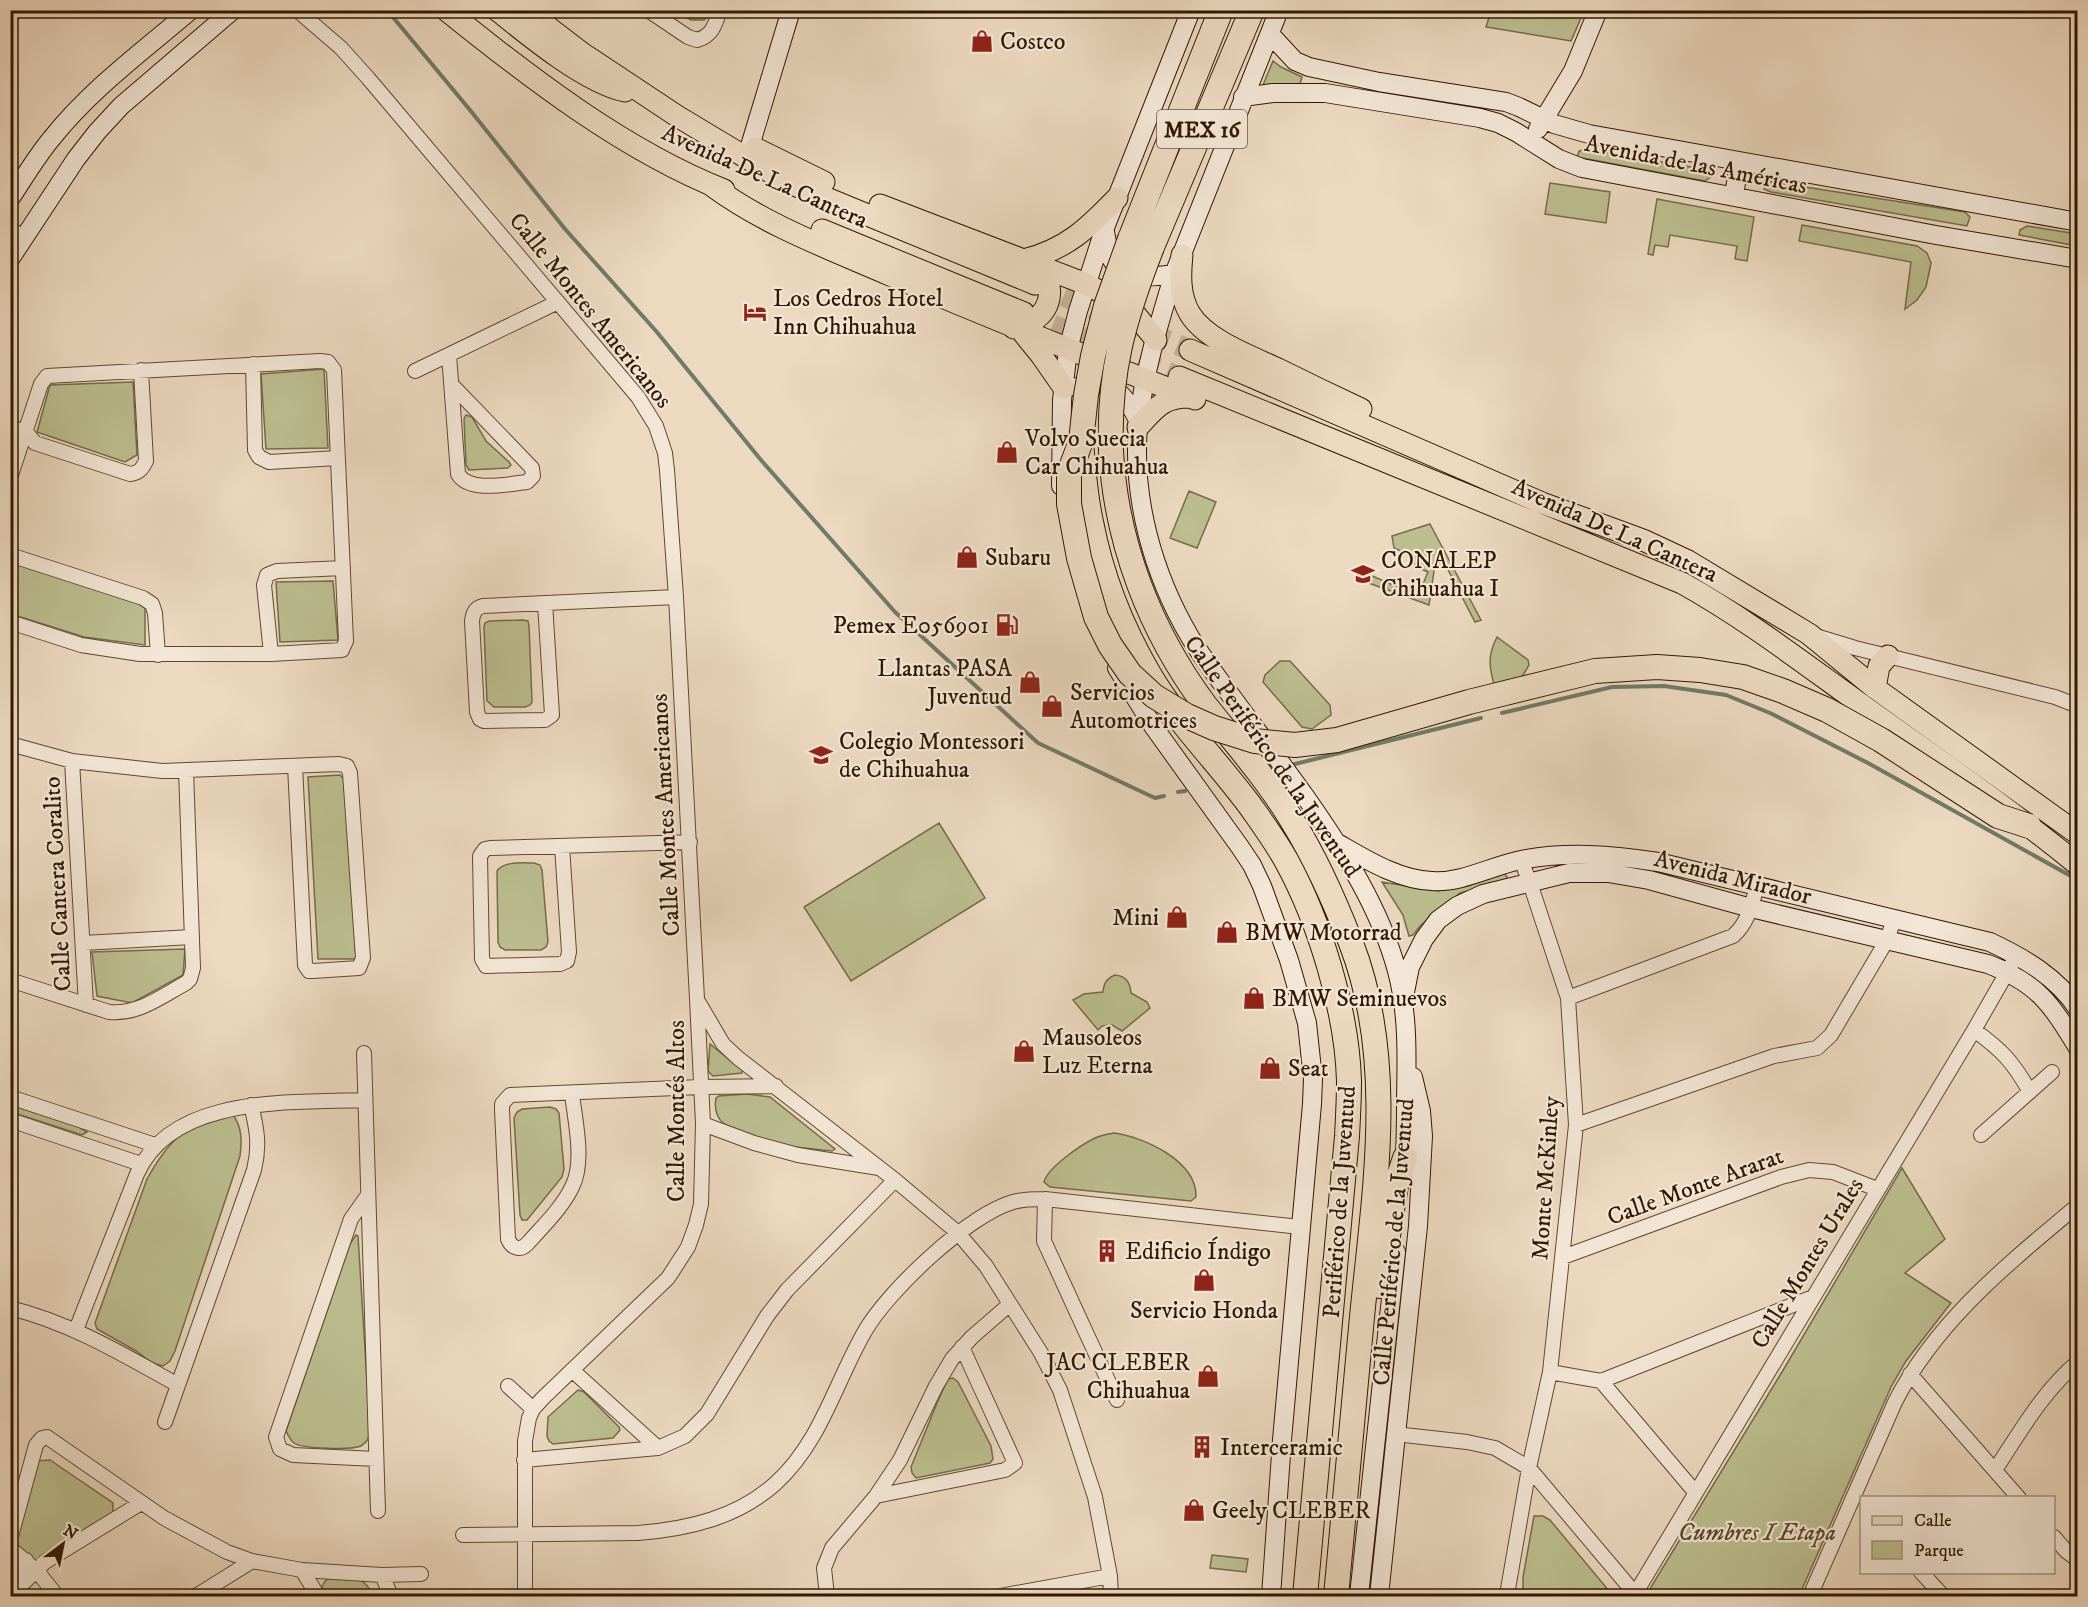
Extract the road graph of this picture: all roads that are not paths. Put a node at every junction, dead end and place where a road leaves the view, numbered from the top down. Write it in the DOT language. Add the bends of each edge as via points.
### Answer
graph roads {
  1 [pos="191,10"];
  2 [pos="233,10"];
  3 [pos="297,10"];
  4 [pos="446,10"];
  5 [pos="497,10"];
  6 [pos="526,10"];
  7 [pos="648,10"];
  8 [pos="720,10"];
  9 [pos="791,10"];
  10 [pos="1191,10"];
  11 [pos="1221,10"];
  12 [pos="1252,10"];
  13 [pos="1279,10"];
  14 [pos="1598,10"];
  15 [pos="1270,34"];
  16 [pos="1328,72"];
  17 [pos="1325,93"];
  18 [pos="646,96"];
  19 [pos="1243,97"];
  20 [pos="1543,120"];
  21 [pos="706,134"];
  22 [pos="1531,143"];
  23 [pos="750,146"];
  24 [pos="1739,163"];
  25 [pos="1734,196"];
  26 [pos="1117,198"];
  27 [pos="10,199"];
  28 [pos="2078,222"];
  29 [pos="1104,230"];
  30 [pos="1141,243"];
  31 [pos="14,245"];
  32 [pos="2078,259"];
  33 [pos="1178,265"];
  34 [pos="1033,269"];
  35 [pos="1086,284"];
  36 [pos="558,302"];
  37 [pos="1020,324"];
  38 [pos="1156,340"];
  39 [pos="1068,350"];
  40 [pos="1190,350"];
  41 [pos="449,355"];
  42 [pos="253,364"];
  43 [pos="141,370"];
  44 [pos="415,371"];
  45 [pos="1179,377"];
  46 [pos="1146,379"];
  47 [pos="451,384"];
  48 [pos="1063,394"];
  49 [pos="1189,397"];
  50 [pos="1138,425"];
  51 [pos="10,427"];
  52 [pos="26,432"];
  53 [pos="1081,441"];
  54 [pos="35,443"];
  55 [pos="16,446"];
  56 [pos="338,458"];
  57 [pos="10,478"];
  58 [pos="1542,503"];
  59 [pos="1571,536"];
  60 [pos="10,555"];
  61 [pos="343,568"];
  62 [pos="676,597"];
  63 [pos="545,603"];
  64 [pos="10,622"];
  65 [pos="1809,634"];
  66 [pos="271,654"];
  67 [pos="158,655"];
  68 [pos="1888,656"];
  69 [pos="1875,688"];
  70 [pos="2078,706"];
  71 [pos="10,744"];
  72 [pos="72,761"];
  73 [pos="295,766"];
  74 [pos="186,770"];
  75 [pos="2029,826"];
  76 [pos="2078,834"];
  77 [pos="690,842"];
  78 [pos="1337,843"];
  79 [pos="562,846"];
  80 [pos="1521,860"];
  81 [pos="2078,865"];
  82 [pos="1530,883"];
  83 [pos="1757,886"];
  84 [pos="1751,908"];
  85 [pos="1894,919"];
  86 [pos="192,937"];
  87 [pos="1887,940"];
  88 [pos="83,943"];
  89 [pos="2017,955"];
  90 [pos="2007,971"];
  91 [pos="10,980"];
  92 [pos="1568,998"];
  93 [pos="697,999"];
  94 [pos="86,1005"];
  95 [pos="1403,1005"];
  96 [pos="2075,1005"];
  97 [pos="2056,1013"];
  98 [pos="1974,1030"];
  99 [pos="2078,1048"];
  100 [pos="364,1053"];
  101 [pos="1407,1055"];
  102 [pos="2052,1072"];
  103 [pos="776,1086"];
  104 [pos="700,1087"];
  105 [pos="2030,1092"];
  106 [pos="572,1094"];
  107 [pos="10,1097"];
  108 [pos="365,1100"];
  109 [pos="251,1106"];
  110 [pos="10,1120"];
  111 [pos="703,1124"];
  112 [pos="1576,1125"];
  113 [pos="1981,1134"];
  114 [pos="155,1146"];
  115 [pos="1405,1158"];
  116 [pos="141,1164"];
  117 [pos="881,1168"];
  118 [pos="895,1180"];
  119 [pos="1877,1189"];
  120 [pos="368,1195"];
  121 [pos="1045,1200"];
  122 [pos="2078,1205"];
  123 [pos="1300,1227"];
  124 [pos="958,1233"];
  125 [pos="1563,1257"];
  126 [pos="1813,1297"];
  127 [pos="1010,1304"];
  128 [pos="10,1308"];
  129 [pos="1399,1313"];
  130 [pos="76,1330"];
  131 [pos="962,1347"];
  132 [pos="2078,1362"];
  133 [pos="572,1370"];
  134 [pos="1550,1372"];
  135 [pos="1910,1374"];
  136 [pos="1601,1381"];
  137 [pos="178,1384"];
  138 [pos="508,1386"];
  139 [pos="1117,1400"];
  140 [pos="533,1409"];
  141 [pos="1353,1412"];
  142 [pos="165,1422"];
  143 [pos="1395,1434"];
  144 [pos="658,1448"];
  145 [pos="376,1459"];
  146 [pos="524,1460"];
  147 [pos="1529,1468"];
  148 [pos="1995,1470"];
  149 [pos="1695,1492"];
  150 [pos="876,1496"];
  151 [pos="2018,1496"];
  152 [pos="1857,1500"];
  153 [pos="141,1503"];
  154 [pos="378,1511"];
  155 [pos="463,1535"];
  156 [pos="524,1535"];
  157 [pos="2055,1538"];
  158 [pos="10,1540"];
  159 [pos="10,1548"];
  160 [pos="2078,1560"];
  161 [pos="252,1561"];
  162 [pos="31,1565"];
  163 [pos="302,1570"];
  164 [pos="421,1574"];
  165 [pos="1924,1574"];
  166 [pos="382,1575"];
  167 [pos="1110,1576"];
  168 [pos="10,1578"];
  169 [pos="10,1596"];
  170 [pos="57,1596"];
  171 [pos="196,1596"];
  172 [pos="318,1596"];
  173 [pos="391,1596"];
  174 [pos="525,1596"];
  175 [pos="827,1596"];
  176 [pos="1000,1596"];
  177 [pos="1111,1596"];
  178 [pos="1270,1596"];
  179 [pos="1305,1596"];
  180 [pos="1336,1596"];
  181 [pos="1359,1596"];
  182 [pos="1379,1596"];
  183 [pos="1510,1596"];
  184 [pos="1634,1596"];
  185 [pos="1810,1596"];
  186 [pos="1943,1596"];
  1 -- 27 [label="main road" via="81,106 53,136"];
  2 -- 31 [label="main road" via="128,100 97,132"];
  3 -- 36 [label="street, Calle Montes Americanos" via="368,78"];
  4 -- 37 [label="main road, Avenida De La Cantera" via="593,119 711,185 744,209"];
  5 -- 18 [label="main road" via="577,70 612,88"];
  6 -- 18 [label="main road, Avenida De La Cantera"];
  7 -- 8 [label="street" via="697,40 709,35"];
  9 -- 23 [label="main road"];
  10 -- 26 [label="main road"];
  11 -- 30 [label="highway, MEX 16"];
  12 -- 30 [label="highway, MEX 16"];
  13 -- 15 [label="main road, Calle Periférico de la Juventud"];
  14 -- 20 [label="main road" via="1573,71"];
  15 -- 16 [label="main road, Avenida de las Américas" via="1295,61"];
  15 -- 19 [label="main road, Calle Periférico de la Juventud"];
  16 -- 17 [label="main road"];
  16 -- 20 [label="main road, Avenida de las Américas" via="1506,102"];
  17 -- 19 [label="main road, Avenida de las Américas"];
  17 -- 22 [label="main road, Avenida de las Américas" via="1480,118 1498,123"];
  18 -- 21 [label="main road, Avenida De La Cantera"];
  19 -- 33 [label="main road, Calle Periférico de la Juventud"];
  20 -- 22 [label="main road"];
  20 -- 24 [label="main road, Avenida de las Américas" via="1589,134"];
  21 -- 23 [label="main road" via="728,136"];
  21 -- 34 [label="main road, Avenida De La Cantera" via="785,181"];
  22 -- 25 [label="main road, Avenida de las Américas" via="1582,168"];
  23 -- 34 [label="main road" via="854,195"];
  24 -- 25 [label="main road"];
  24 -- 28 [label="main road, Avenida de las Américas"];
  25 -- 32 [label="main road, Avenida de las Américas"];
  26 -- 29 [label="main road"];
  26 -- 34 [label="main road" via="1074,239"];
  29 -- 33 [label="main road" via="1112,261 1121,270 1149,278"];
  29 -- 35 [label="main road"];
  30 -- 53 [label="highway, MEX 16, bridge" via="1106,306 1093,356"];
  30 -- 141 [label="highway, Periférico de la Juventud / MEX 16, bridge" via="1135,291 1113,374 1110,415 1113,479 1125,544 1152,617 1175,660 1263,777 1316,863 1352,944 1375,1028 1379,1104"];
  33 -- 38 [label="main road, Calle Periférico de la Juventud"];
  33 -- 58 [label="main road" via="1183,298 1201,327 1243,353 1505,479"];
  34 -- 35 [label="main road"];
  34 -- 37 [label="main road" via="1047,275 1049,299 1033,321"];
  35 -- 38 [label="main road" via="1135,314"];
  35 -- 39 [label="main road"];
  36 -- 41 [label="street"];
  36 -- 62 [label="street, Calle Montes Americanos" via="639,397 656,426 667,470"];
  37 -- 39 [label="main road, Avenida De La Cantera"];
  37 -- 48 [label="main road"];
  38 -- 46 [label="main road, Calle Periférico de la Juventud"];
  39 -- 46 [label="main road, Avenida De La Cantera"];
  39 -- 48 [label="main road"];
  40 -- 58 [label="main road, Avenida De La Cantera"];
  41 -- 44 [label="street"];
  41 -- 47 [label="street"];
  42 -- 43 [label="street"];
  42 -- 56 [label="street" via="320,361 332,366"];
  42 -- 56 [label="street" via="255,450 259,457 268,462"];
  43 -- 52 [label="street" via="47,376"];
  43 -- 54 [label="street" via="146,461 141,470 130,474"];
  45 -- 59 [label="main road, Avenida De La Cantera"];
  46 -- 49 [label="main road, Avenida De La Cantera"];
  46 -- 50 [label="main road, Calle Periférico de la Juventud"];
  47 -- 47 [label="street" via="461,478 474,486 531,480 532,468"];
  48 -- 50 [label="main road" via="1089,382 1104,383 1131,404"];
  48 -- 123 [label="main road" via="1060,456 1064,524 1095,626 1136,702 1252,865 1277,923 1300,996 1313,1079"];
  49 -- 50 [label="main road" via="1164,402"];
  49 -- 59 [label="main road, Avenida De La Cantera" via="1528,528"];
  50 -- 78 [label="main road, Calle Periférico de la Juventud" via="1137,454 1147,533 1174,607 1190,637"];
  51 -- 52 [label="street"];
  52 -- 54 [label="street"];
  52 -- 55 [label="street"];
  53 -- 75 [label="highway, bridge" via="1069,472 1069,504 1096,617 1130,674 1154,696 1214,728 1255,741 1295,745 1337,740 1596,671 1657,667 1700,670 1743,677 1827,710 1998,816"];
  53 -- 179 [label="highway, Periférico de la Juventud / MEX 16" via="1095,541 1129,635 1175,712 1250,806 1286,860 1324,952 1336,994 1348,1080 1347,1136"];
  54 -- 55 [label="street"];
  55 -- 57 [label="street"];
  56 -- 61 [label="street"];
  58 -- 65 [label="main road, Avenida De La Cantera" via="1688,561"];
  59 -- 75 [label="main road, Avenida De La Cantera" via="1682,583 1712,600"];
  60 -- 67 [label="street" via="152,604"];
  61 -- 66 [label="street" via="344,648"];
  61 -- 66 [label="street" via="277,571 267,575 264,585"];
  62 -- 63 [label="street"];
  62 -- 77 [label="street, Calle Montes Americanos"];
  63 -- 63 [label="street" via="483,606 475,610 480,719 545,720 552,715"];
  64 -- 67 [label="street" via="81,645"];
  65 -- 68 [label="street"];
  65 -- 69 [label="main road, Avenida De La Cantera"];
  66 -- 67 [label="street"];
  68 -- 69 [label="main road" via="1879,666"];
  68 -- 70 [label="street"];
  69 -- 76 [label="main road, Avenida De La Cantera"];
  71 -- 72 [label="street"];
  72 -- 74 [label="street" via="121,768"];
  72 -- 88 [label="street, Calle Cantera Coralito"];
  73 -- 73 [label="street" via="339,764 347,766 350,773 363,958 359,968 309,971 305,965"];
  73 -- 74 [label="street"];
  74 -- 86 [label="street"];
  75 -- 81 [label="main road, Avenida De La Cantera"];
  77 -- 79 [label="street"];
  77 -- 93 [label="street, Calle Montes Americanos"];
  78 -- 80 [label="main road, Avenida Mirador" via="1400,874 1431,881 1461,879"];
  78 -- 95 [label="main road, Calle Periférico de la Juventud" via="1382,928"];
  79 -- 79 [label="street" via="490,848 482,852 482,959 486,966 567,961"];
  80 -- 82 [label="street, Monte McKinley"];
  80 -- 83 [label="main road, Avenida Mirador" via="1615,855 1658,861"];
  82 -- 84 [label="main road, Avenida Mirador" via="1569,873 1608,873"];
  82 -- 92 [label="street, Monte McKinley"];
  82 -- 95 [label="main road, Avenida Mirador" via="1483,894 1438,920 1410,968"];
  83 -- 84 [label="street"];
  83 -- 85 [label="main road, Avenida Mirador"];
  84 -- 87 [label="main road, Avenida Mirador"];
  84 -- 92 [label="street" via="1738,932 1724,941"];
  85 -- 87 [label="street"];
  85 -- 89 [label="main road, Avenida Mirador" via="1990,942"];
  86 -- 88 [label="street"];
  86 -- 94 [label="street" via="192,973 186,983 133,1012 122,1014"];
  87 -- 90 [label="main road, Avenida Mirador"];
  87 -- 112 [label="street" via="1831,1035 1817,1048 1774,1056"];
  88 -- 94 [label="street, Calle Cantera Coralito"];
  89 -- 90 [label="street, Calle Montes Urales"];
  89 -- 96 [label="main road, Avenida Mirador" via="2052,980"];
  90 -- 97 [label="main road, Avenida Mirador" via="2035,988"];
  90 -- 98 [label="street, Calle Montes Urales"];
  91 -- 94 [label="street"];
  92 -- 112 [label="street, Monte McKinley"];
  93 -- 103 [label="street, Calle Montes Americanos" via="723,1044"];
  93 -- 104 [label="street, Calle Montés Altos"];
  95 -- 101 [label="main road, Calle Periférico de la Juventud"];
  96 -- 97 [label="main road"];
  97 -- 99 [label="main road, Avenida Mirador"];
  98 -- 105 [label="street" via="2011,1060"];
  98 -- 119 [label="street, Calle Montes Urales"];
  100 -- 108 [label="street"];
  101 -- 115 [label="main road, Calle Periférico de la Juventud"];
  101 -- 129 [label="main road" via="1423,1136 1418,1226"];
  102 -- 105 [label="street"];
  103 -- 104 [label="street"];
  103 -- 117 [label="street, Calle Montes Americanos"];
  104 -- 106 [label="street"];
  104 -- 111 [label="street, Calle Montés Altos"];
  105 -- 113 [label="street"];
  106 -- 106 [label="street" via="514,1094 502,1104 508,1239 514,1248 528,1243 567,1196 576,1178 579,1157"];
  107 -- 114 [label="street"];
  108 -- 109 [label="street"];
  108 -- 120 [label="street"];
  109 -- 114 [label="street" via="199,1119"];
  109 -- 137 [label="street" via="258,1130 254,1170"];
  110 -- 116 [label="street"];
  111 -- 117 [label="street" via="798,1155"];
  111 -- 133 [label="street, Calle Montés Altos" via="701,1204 688,1247 657,1288"];
  112 -- 125 [label="street, Monte McKinley"];
  114 -- 116 [label="street"];
  115 -- 129 [label="main road, Calle Periférico de la Juventud"];
  115 -- 141 [label="highway" via="1396,1185 1376,1310"];
  116 -- 130 [label="street"];
  117 -- 118 [label="street, Calle Montes Americanos"];
  118 -- 124 [label="street, Calle Montes Americanos"];
  118 -- 144 [label="street" via="776,1304 697,1426 673,1443"];
  119 -- 125 [label="street, Calle Monte Ararat" via="1833,1172 1809,1170"];
  119 -- 126 [label="street, Calle Montes Urales"];
  120 -- 145 [label="street"];
  120 -- 145 [label="street" via="351,1219 276,1437 280,1449 292,1455"];
  121 -- 123 [label="street"];
  121 -- 124 [label="street" via="1023,1199 1002,1206"];
  121 -- 139 [label="street" via="1044,1241"];
  122 -- 135 [label="street" via="1975,1296"];
  123 -- 178 [label="main road"];
  124 -- 127 [label="street, Calle Montes Americanos" via="986,1266"];
  124 -- 156 [label="street" via="883,1304 865,1331 813,1438 789,1469 758,1497 688,1528"];
  125 -- 134 [label="street, Monte McKinley"];
  126 -- 136 [label="street"];
  126 -- 149 [label="street, Calle Montes Urales"];
  127 -- 131 [label="street"];
  127 -- 167 [label="street, Calle Montes Americanos" via="1060,1390 1095,1497"];
  128 -- 130 [label="street"];
  129 -- 143 [label="main road"];
  129 -- 181 [label="main road, Calle Periférico de la Juventud"];
  130 -- 137 [label="street"];
  131 -- 150 [label="street" via="944,1372 910,1443"];
  131 -- 150 [label="street" via="1015,1463 1005,1470"];
  132 -- 148 [label="street" via="2035,1410"];
  133 -- 140 [label="street, Calle Montés Altos"];
  133 -- 144 [label="street"];
  134 -- 136 [label="street"];
  134 -- 147 [label="street, Monte McKinley"];
  135 -- 148 [label="street"];
  135 -- 152 [label="street"];
  136 -- 149 [label="street"];
  137 -- 142 [label="street"];
  138 -- 140 [label="street"];
  140 -- 146 [label="street" via="526,1429"];
  141 -- 180 [label="highway, Periférico de la Juventud / MEX 16"];
  143 -- 147 [label="street" via="1495,1448"];
  143 -- 182 [label="main road"];
  144 -- 146 [label="street"];
  145 -- 154 [label="street"];
  146 -- 156 [label="street"];
  147 -- 183 [label="street, Monte McKinley"];
  147 -- 184 [label="street"];
  148 -- 151 [label="street"];
  149 -- 184 [label="street, Calle Montes Urales"];
  150 -- 175 [label="street" via="827,1558"];
  152 -- 185 [label="street"];
  153 -- 158 [label="street" via="52,1439 42,1438 36,1445"];
  153 -- 161 [label="street" via="206,1542"];
  153 -- 162 [label="street"];
  155 -- 156 [label="street"];
  156 -- 174 [label="street"];
  157 -- 160 [label="street"];
  159 -- 162 [label="street"];
  161 -- 163 [label="street"];
  161 -- 171 [label="street"];
  162 -- 168 [label="street"];
  162 -- 169 [label="street"];
  162 -- 170 [label="street"];
  163 -- 166 [label="street"];
  163 -- 172 [label="street"];
  164 -- 166 [label="street"];
  165 -- 186 [label="street"];
  166 -- 173 [label="street"];
  167 -- 176 [label="street"];
  167 -- 177 [label="street, Calle Montes Americanos"];
}
